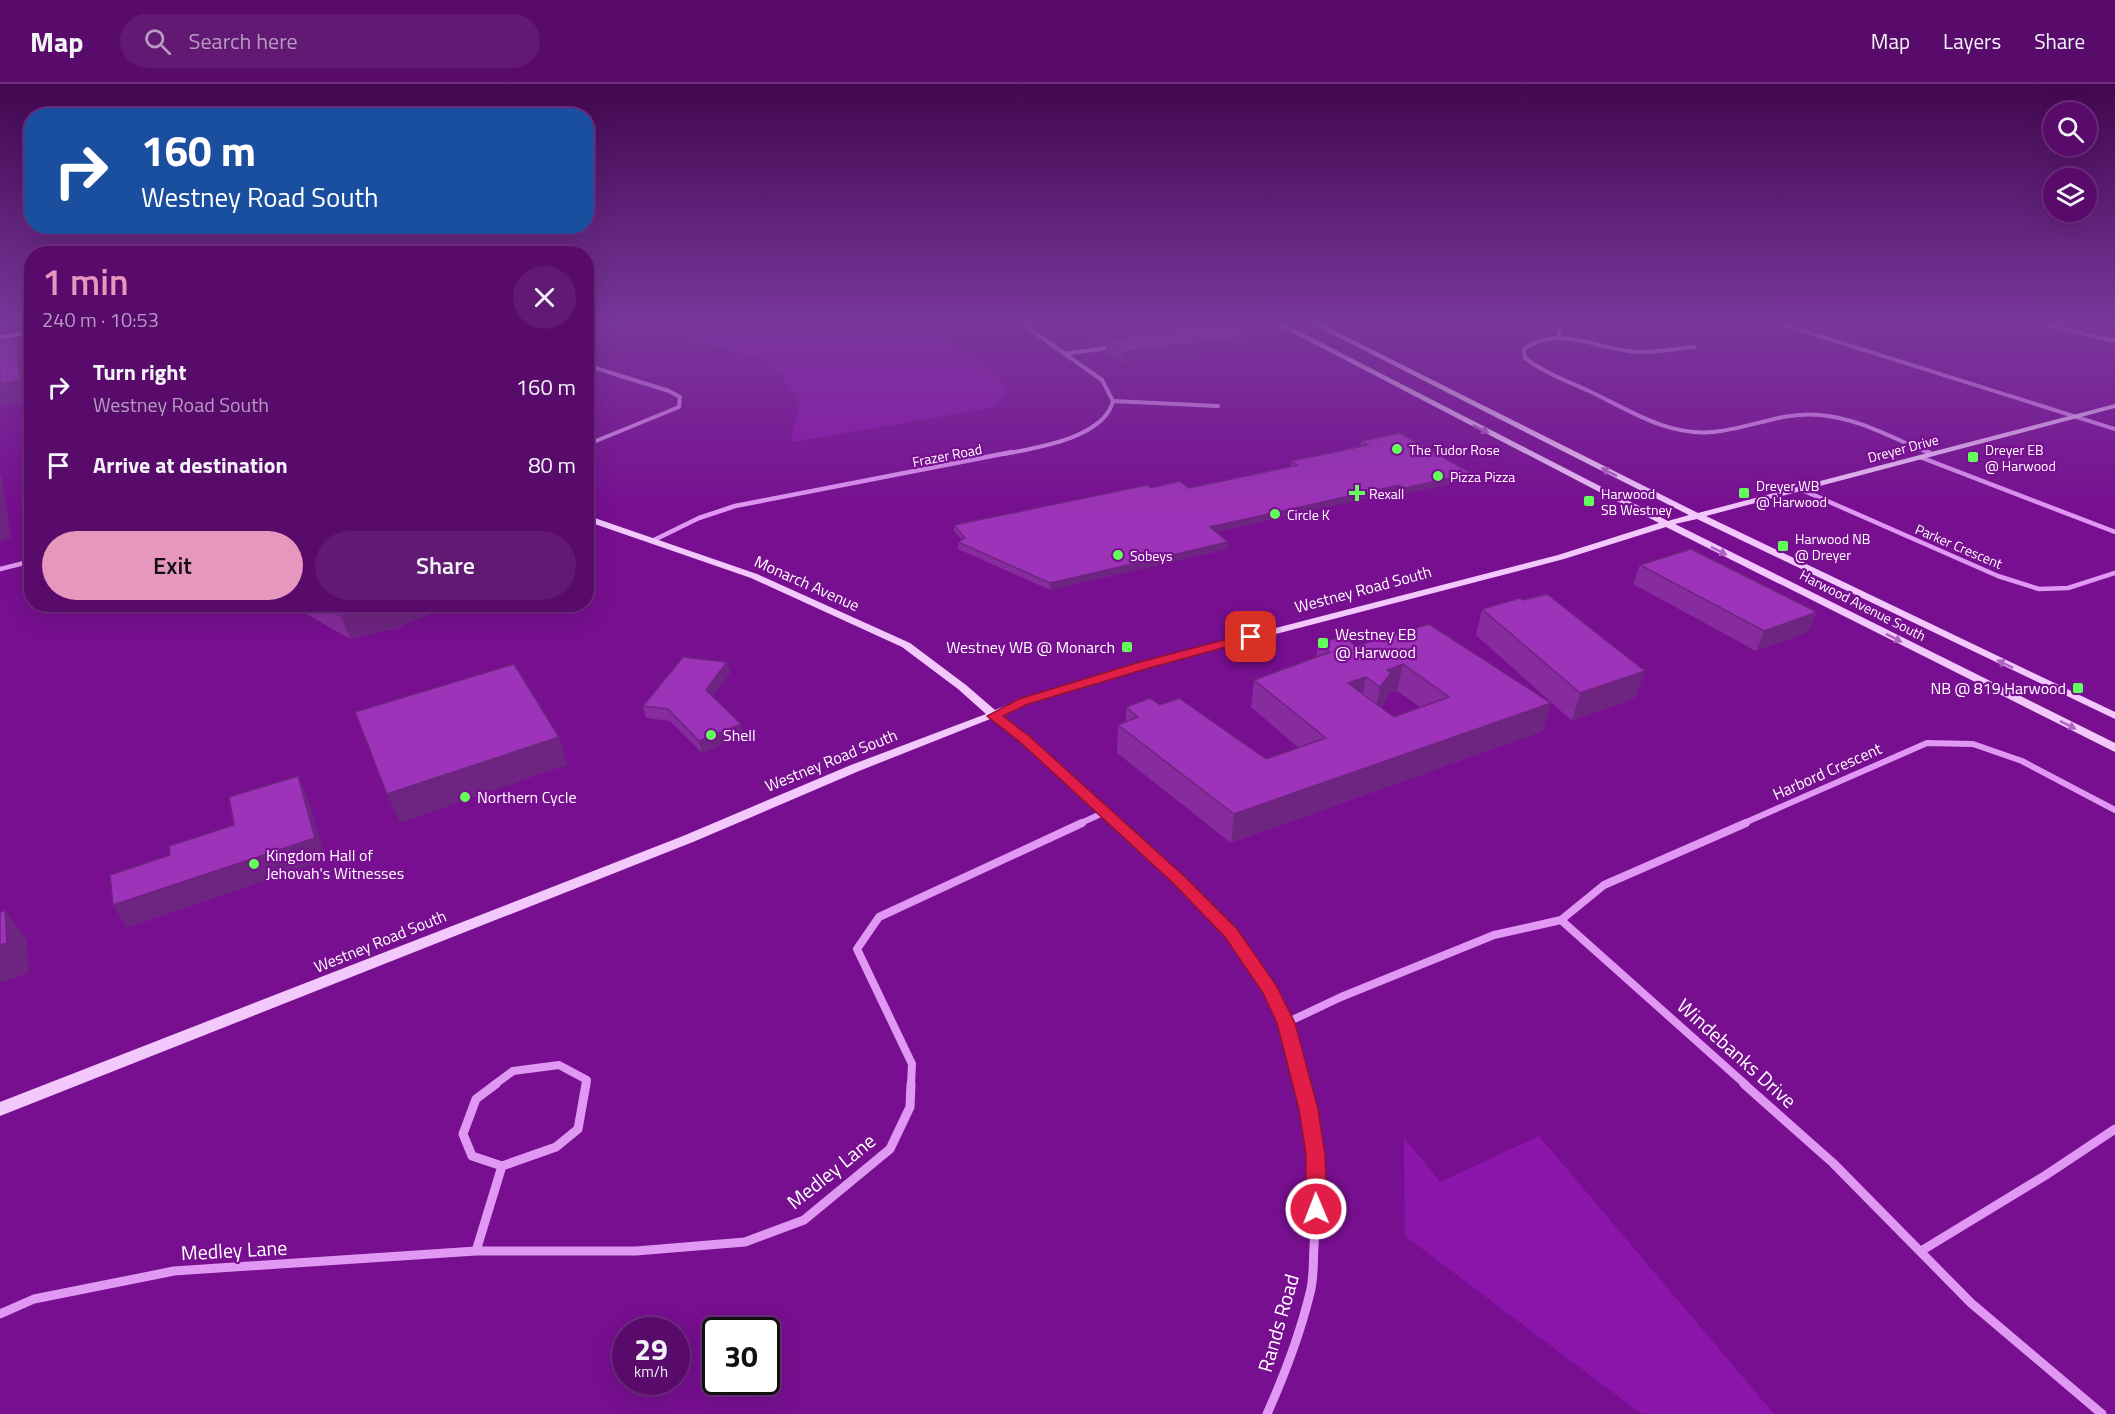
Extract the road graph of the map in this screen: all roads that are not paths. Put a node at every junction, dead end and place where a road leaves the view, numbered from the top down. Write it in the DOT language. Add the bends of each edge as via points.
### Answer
graph roads {
  1 [pos="648,385"];
  2 [pos="1105,385"];
  3 [pos="1398,385"];
  4 [pos="1437,385"];
  5 [pos="1577,385"];
  6 [pos="1976,385"];
  7 [pos="1113,401"];
  8 [pos="1218,406"];
  9 [pos="2115,406"];
  10 [pos="2075,416"];
  11 [pos="2115,429"];
  12 [pos="594,442"];
  13 [pos="1932,454"];
  14 [pos="1920,457"];
  15 [pos="1800,489"];
  16 [pos="1699,516"];
  17 [pos="594,521"];
  18 [pos="1667,524"];
  19 [pos="2115,532"];
  20 [pos="654,540"];
  21 [pos="24,563"];
  22 [pos="0,569"];
  23 [pos="2115,573"];
  24 [pos="994,716"];
  25 [pos="2115,716"];
  26 [pos="2115,748"];
  27 [pos="2115,810"];
  28 [pos="1105,812"];
  29 [pos="1561,920"];
  30 [pos="1286,1023"];
  31 [pos="0,1109"];
  32 [pos="2115,1129"];
  33 [pos="502,1167"];
  34 [pos="477,1251"];
  35 [pos="1921,1251"];
  36 [pos="0,1314"];
  37 [pos="1267,1414"];
  38 [pos="2102,1414"];
  1 -- 12 [label="street" via="680,397 679,407"];
  2 -- 7 [label="street"];
  3 -- 18 [label="main road, Harwood Avenue South, one-way"];
  16 -- 4 [label="main road, Harwood Avenue South, one-way"];
  5 -- 13 [label="street" via="1639,418 1683,431 1711,432 1811,414 1863,427"];
  6 -- 10 [label="street"];
  7 -- 8 [label="street"];
  7 -- 20 [label="street, Frazer Road" via="1105,417 1086,430 1049,445 735,506"];
  9 -- 10 [label="main road, Dreyer Drive"];
  10 -- 11 [label="street"];
  10 -- 13 [label="main road, Dreyer Drive"];
  13 -- 14 [label="main road, Dreyer Drive"];
  14 -- 15 [label="main road, Dreyer Drive"];
  14 -- 19 [label="street"];
  15 -- 16 [label="main road, Dreyer Drive"];
  15 -- 23 [label="street, Parker Crescent" via="1998,576 2039,589 2068,588"];
  16 -- 18 [label="main road, Westney Road South"];
  25 -- 16 [label="main road, Harwood Avenue South, one-way"];
  17 -- 20 [label="main road, Monarch Avenue"];
  18 -- 24 [label="main road, Westney Road South" via="1562,557 1145,665 1024,702"];
  18 -- 26 [label="main road, Harwood Avenue South, one-way"];
  20 -- 24 [label="main road, Monarch Avenue" via="754,576 906,645"];
  21 -- 22 [label="street"];
  24 -- 28 [label="street, Rands Road"];
  24 -- 31 [label="main road, Westney Road South"];
  27 -- 29 [label="street, Harbord Crescent" via="2022,761 1973,744 1927,743 1604,885"];
  28 -- 30 [label="street, Rands Road" via="1231,933 1270,990"];
  28 -- 34 [label="street, Medley Lane" via="879,917 857,949 912,1064 910,1107 890,1149 804,1220 745,1242 636,1251"];
  29 -- 30 [label="street" via="1494,934"];
  29 -- 35 [label="street, Windebanks Drive" via="1833,1163"];
  30 -- 37 [label="street, Rands Road" via="1309,1109 1316,1155 1316,1209 1311,1291"];
  32 -- 35 [label="street"];
  33 -- 33 [label="street" via="556,1147 578,1129 587,1080 559,1065 513,1071 476,1099 463,1134 472,1156"];
  33 -- 34 [label="street"];
  34 -- 36 [label="street, Medley Lane" via="174,1271 34,1299"];
  35 -- 38 [label="street, Windebanks Drive" via="1971,1303"];
}
